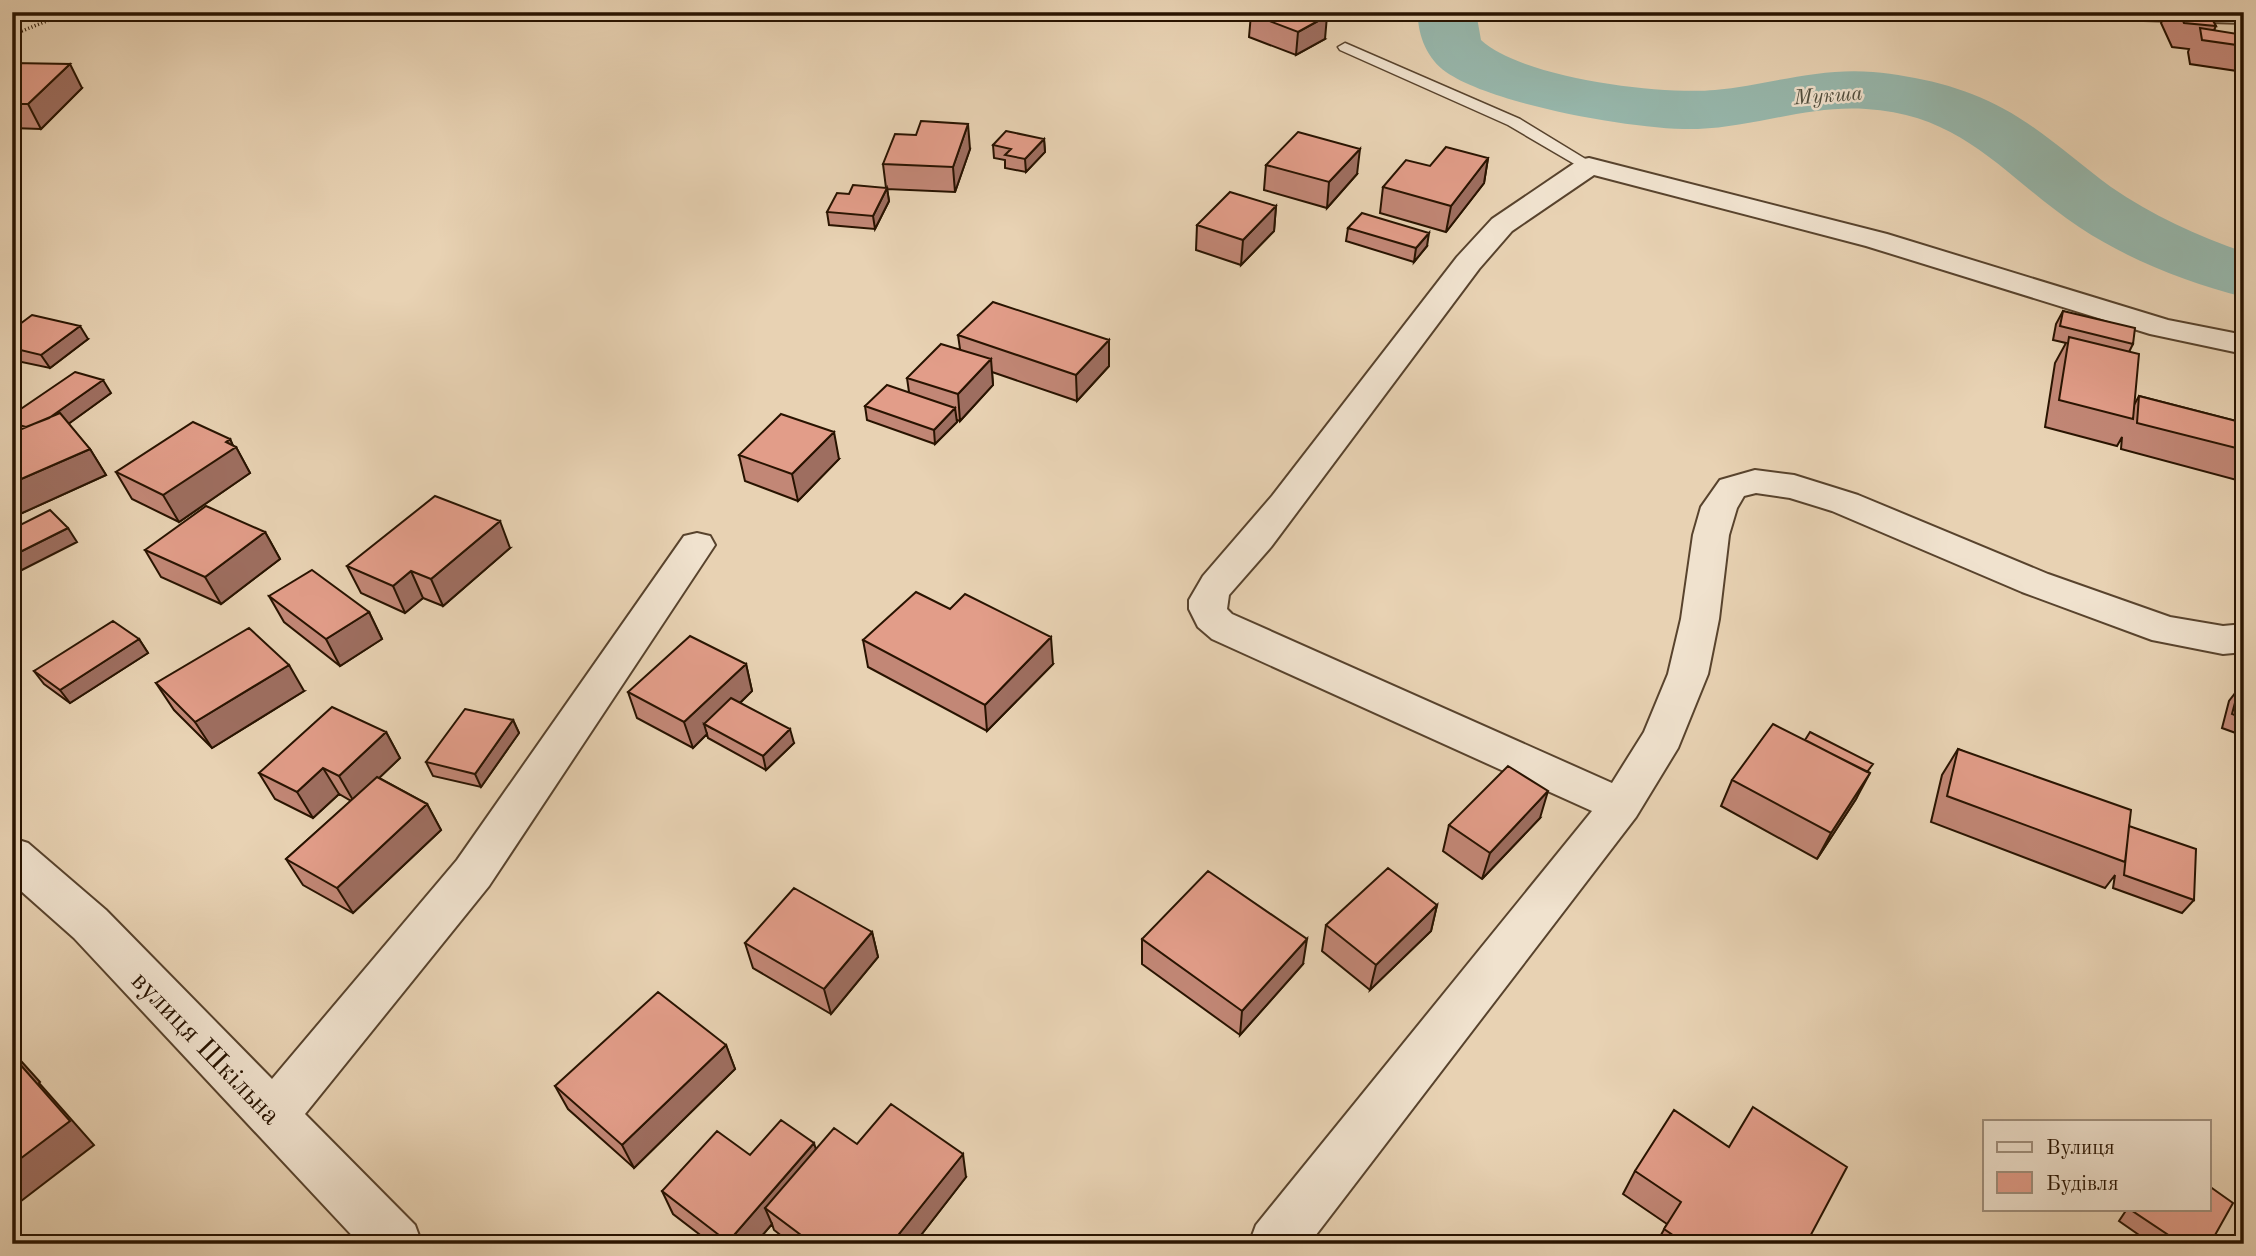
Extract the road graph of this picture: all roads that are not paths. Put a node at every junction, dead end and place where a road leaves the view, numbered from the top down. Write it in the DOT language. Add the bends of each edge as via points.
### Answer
graph roads {
  1 [pos="2110,12"];
  2 [pos="2244,16"];
  3 [pos="1345,47"];
  4 [pos="1589,166"];
  5 [pos="2244,345"];
  6 [pos="697,545"];
  7 [pos="2244,638"];
  8 [pos="1621,805"];
  9 [pos="12,856"];
  10 [pos="273,1115"];
  11 [pos="396,1244"];
  12 [pos="1275,1244"];
  1 -- 2 [label="street"];
  3 -- 4 [label="lane" via="1514,122"];
  4 -- 5 [label="street" via="1716,196 2098,309"];
  4 -- 8 [label="street" via="1502,225 1476,254 1207,601 1214,621 1226,629"];
  6 -- 10 [label="street" via="473,873"];
  7 -- 8 [label="street" via="2222,640 2166,630 2046,587 1845,503 1755,481 1732,488 1718,506 1688,674 1663,737"];
  8 -- 12 [label="street"];
  9 -- 10 [label="street, вулиця Шкільна" via="90,924"];
  10 -- 11 [label="street, вулиця Шкільна"];
}
